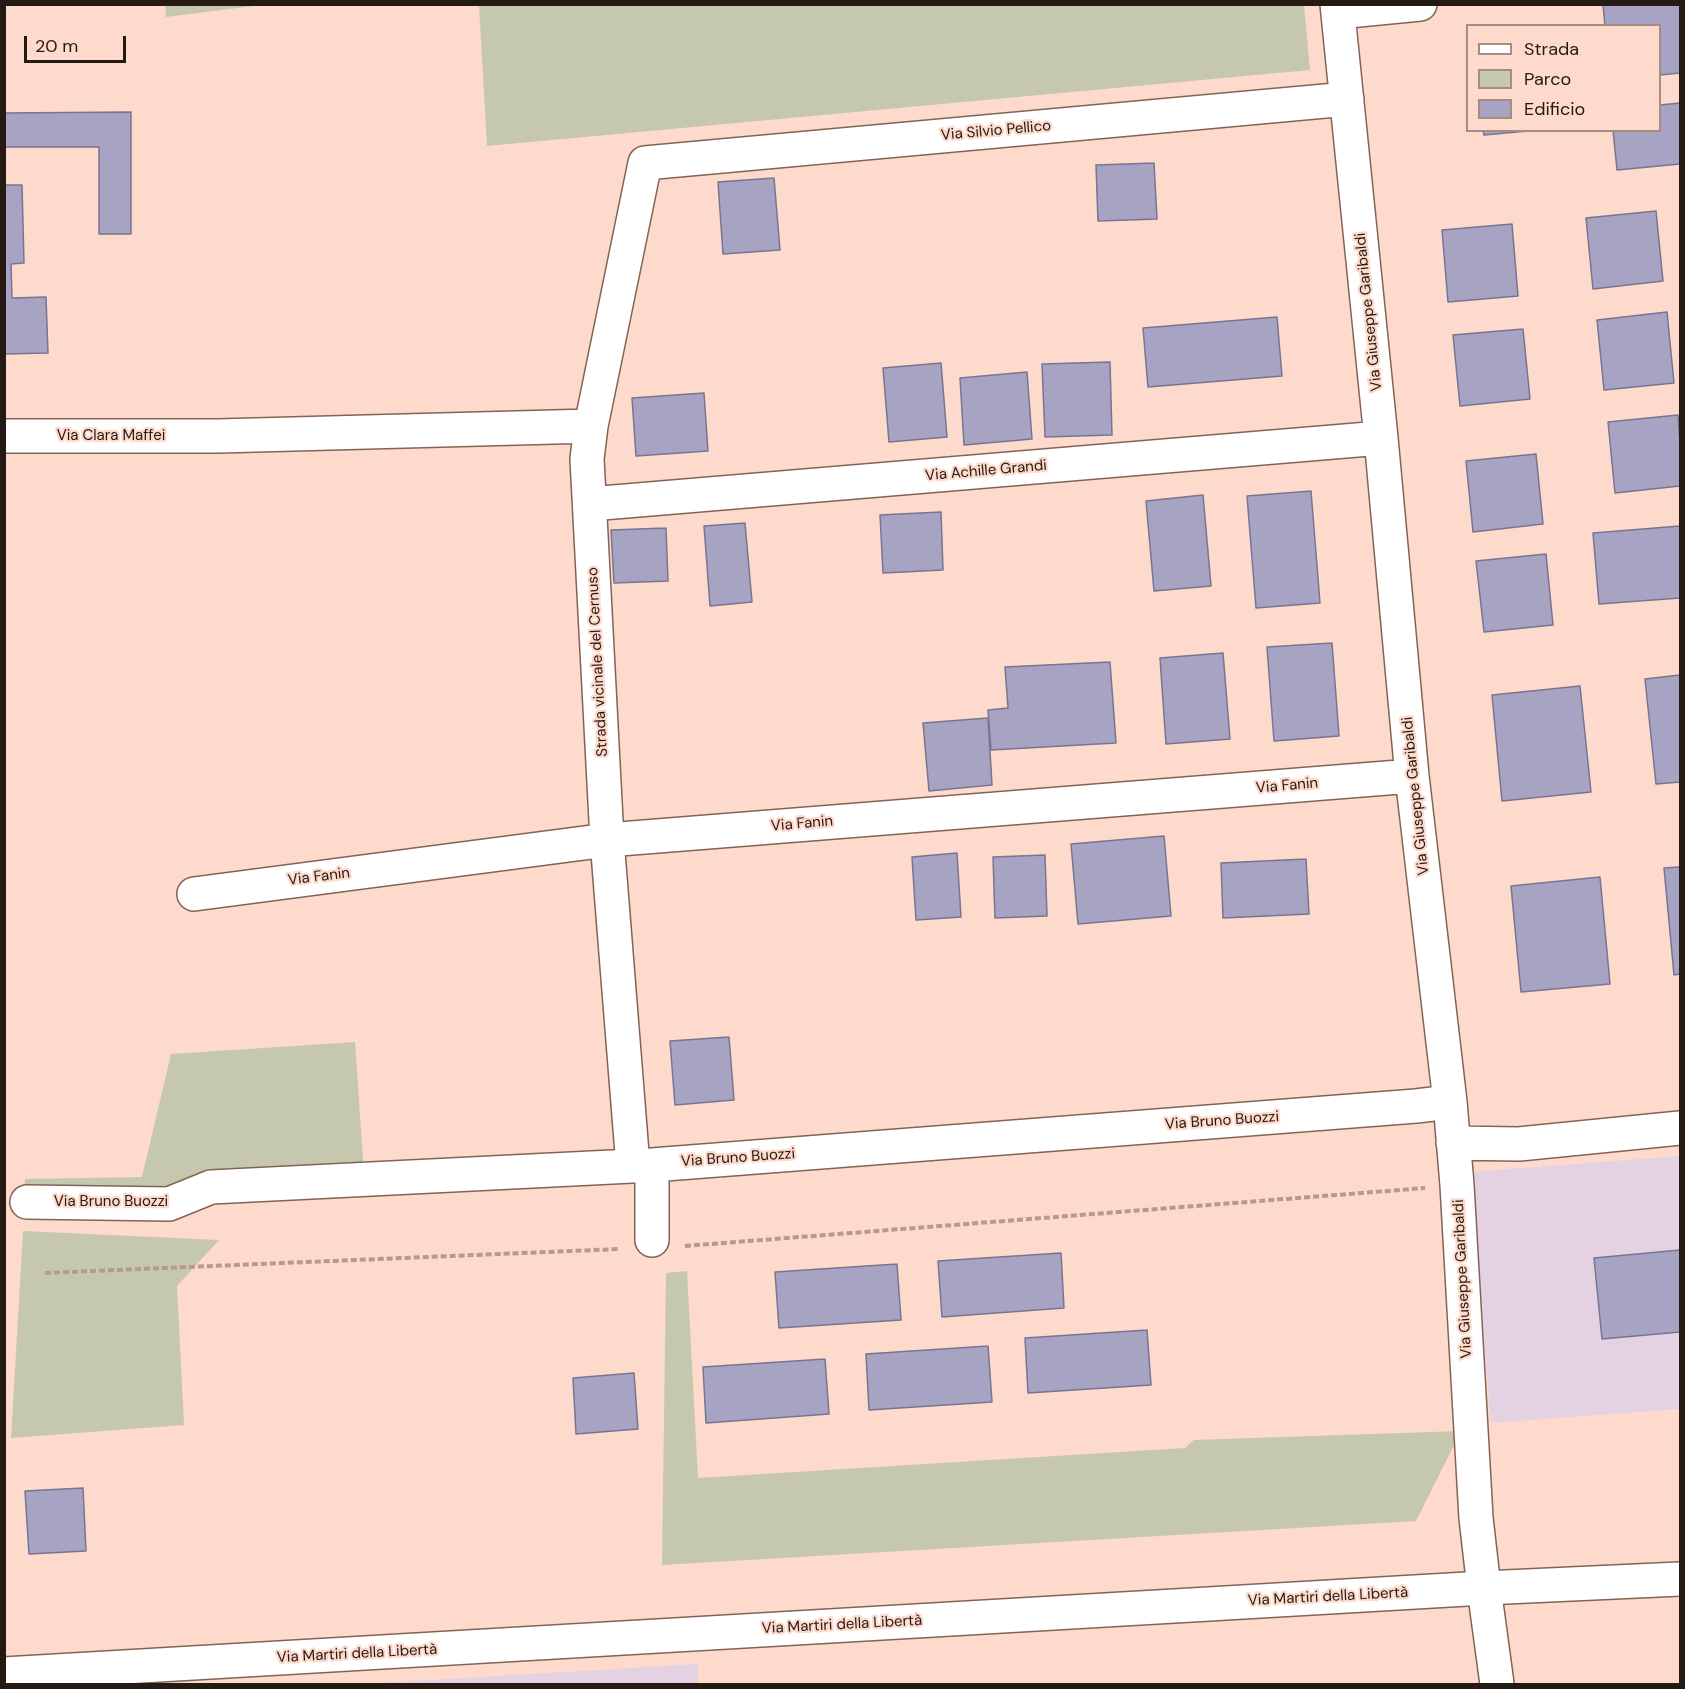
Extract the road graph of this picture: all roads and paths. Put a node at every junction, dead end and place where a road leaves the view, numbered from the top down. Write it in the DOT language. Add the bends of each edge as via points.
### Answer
graph roads {
  1 [pos="1420,4"];
  2 [pos="1337,8"];
  3 [pos="1347,99"];
  4 [pos="645,163"];
  5 [pos="591,426"];
  6 [pos="4,436"];
  7 [pos="1381,438"];
  8 [pos="590,504"];
  9 [pos="1413,776"];
  10 [pos="608,840"];
  11 [pos="194,894"];
  12 [pos="1450,1102"];
  13 [pos="1680,1128"];
  14 [pos="1453,1143"];
  15 [pos="642,1166"];
  16 [pos="1457,1185"];
  17 [pos="27,1202"];
  18 [pos="651,1245"];
  19 [pos="45,1273"];
  20 [pos="1680,1579"];
  21 [pos="1484,1588"];
  22 [pos="4,1674"];
  23 [pos="1497,1684"];
  1 -- 2 [label="street"];
  2 -- 3 [label="street, Via Giuseppe Garibaldi"];
  3 -- 4 [label="street, Via Silvio Pellico"];
  3 -- 7 [label="street, Via Giuseppe Garibaldi"];
  4 -- 5 [label="street, Strada vicinale del Cernuso"];
  5 -- 6 [label="street, Via Clara Maffei"];
  5 -- 8 [label="street, Strada vicinale del Cernuso" via="587,459"];
  7 -- 8 [label="street, Via Achille Grandi"];
  7 -- 9 [label="street, Via Giuseppe Garibaldi"];
  8 -- 10 [label="street, Strada vicinale del Cernuso"];
  9 -- 10 [label="street, Via Fanin"];
  9 -- 12 [label="street, Via Giuseppe Garibaldi"];
  10 -- 11 [label="street, Via Fanin"];
  10 -- 15 [label="street, Strada vicinale del Cernuso"];
  12 -- 14 [label="street, Via Giuseppe Garibaldi"];
  12 -- 15 [label="street, Via Bruno Buozzi"];
  13 -- 14 [label="street" via="1519,1144"];
  14 -- 16 [label="street, Via Giuseppe Garibaldi"];
  15 -- 17 [label="street, Via Bruno Buozzi" via="211,1187 169,1203"];
  15 -- 18 [label="street, Strada vicinale del Cernuso"];
  16 -- 18 [label="path"];
  16 -- 21 [label="street, Via Giuseppe Garibaldi" via="1476,1518"];
  18 -- 19 [label="path"];
  20 -- 21 [label="street, Via Martiri della Libertà"];
  21 -- 22 [label="street, Via Martiri della Libertà"];
  21 -- 23 [label="street, Via Giuseppe Garibaldi"];
}
